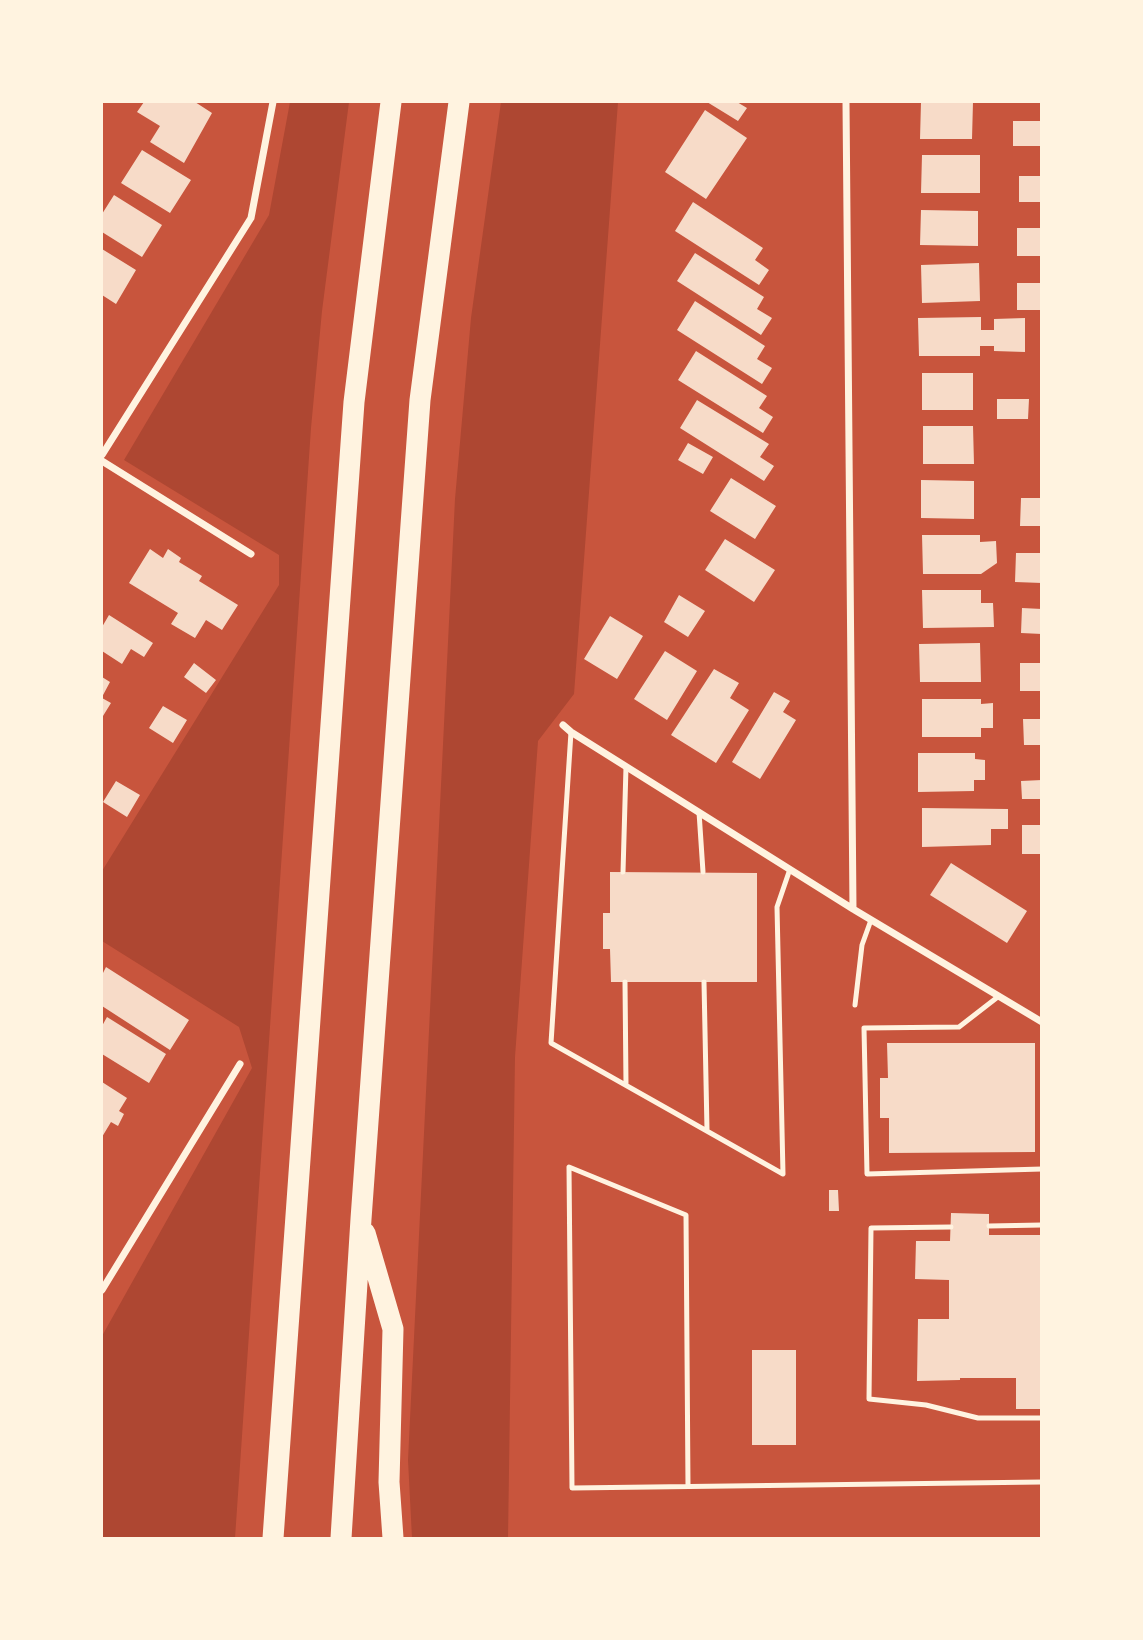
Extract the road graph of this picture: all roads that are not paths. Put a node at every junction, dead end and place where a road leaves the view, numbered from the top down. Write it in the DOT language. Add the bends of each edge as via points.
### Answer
graph roads {
  1 [pos="273,102"];
  2 [pos="391,102"];
  3 [pos="459,102"];
  4 [pos="846,102"];
  5 [pos="102,455"];
  6 [pos="102,461"];
  7 [pos="251,554"];
  8 [pos="563,724"];
  9 [pos="571,732"];
  10 [pos="626,767"];
  11 [pos="699,812"];
  12 [pos="790,869"];
  13 [pos="623,872"];
  14 [pos="703,872"];
  15 [pos="853,909"];
  16 [pos="871,920"];
  17 [pos="625,982"];
  18 [pos="704,982"];
  19 [pos="999,996"];
  20 [pos="855,1005"];
  21 [pos="1041,1022"];
  22 [pos="240,1064"];
  23 [pos="626,1086"];
  24 [pos="707,1130"];
  25 [pos="1041,1169"];
  26 [pos="361,1219"];
  27 [pos="1041,1225"];
  28 [pos="989,1226"];
  29 [pos="951,1227"];
  30 [pos="102,1290"];
  31 [pos="1041,1418"];
  32 [pos="1041,1482"];
  33 [pos="688,1486"];
  34 [pos="273,1538"];
  35 [pos="341,1538"];
  36 [pos="393,1538"];
  1 -- 5 [label="street" via="251,218"];
  2 -- 34 [label="highway" via="354,402"];
  3 -- 26 [label="highway" via="420,400"];
  4 -- 15 [label="street"];
  6 -- 7 [label="street"];
  8 -- 9 [label="street"];
  9 -- 10 [label="street"];
  9 -- 23 [label="lane" via="551,1042"];
  10 -- 11 [label="street"];
  10 -- 13 [label="lane"];
  11 -- 12 [label="street"];
  11 -- 14 [label="lane"];
  12 -- 15 [label="street"];
  12 -- 24 [label="lane" via="777,907 783,1174"];
  15 -- 16 [label="street"];
  16 -- 19 [label="street"];
  16 -- 20 [label="lane" via="862,945"];
  17 -- 23 [label="lane"];
  18 -- 24 [label="lane"];
  19 -- 21 [label="street"];
  19 -- 25 [label="lane" via="959,1027 864,1028 867,1174"];
  22 -- 30 [label="street"];
  23 -- 24 [label="lane"];
  26 -- 35 [label="highway"];
  26 -- 36 [label="highway" via="393,1329 388,1482"];
  27 -- 28 [label="lane"];
  29 -- 31 [label="lane" via="871,1228 869,1399 926,1405 978,1418"];
  32 -- 33 [label="lane"];
  33 -- 33 [label="lane" via="686,1215 569,1167 572,1488"];
}
